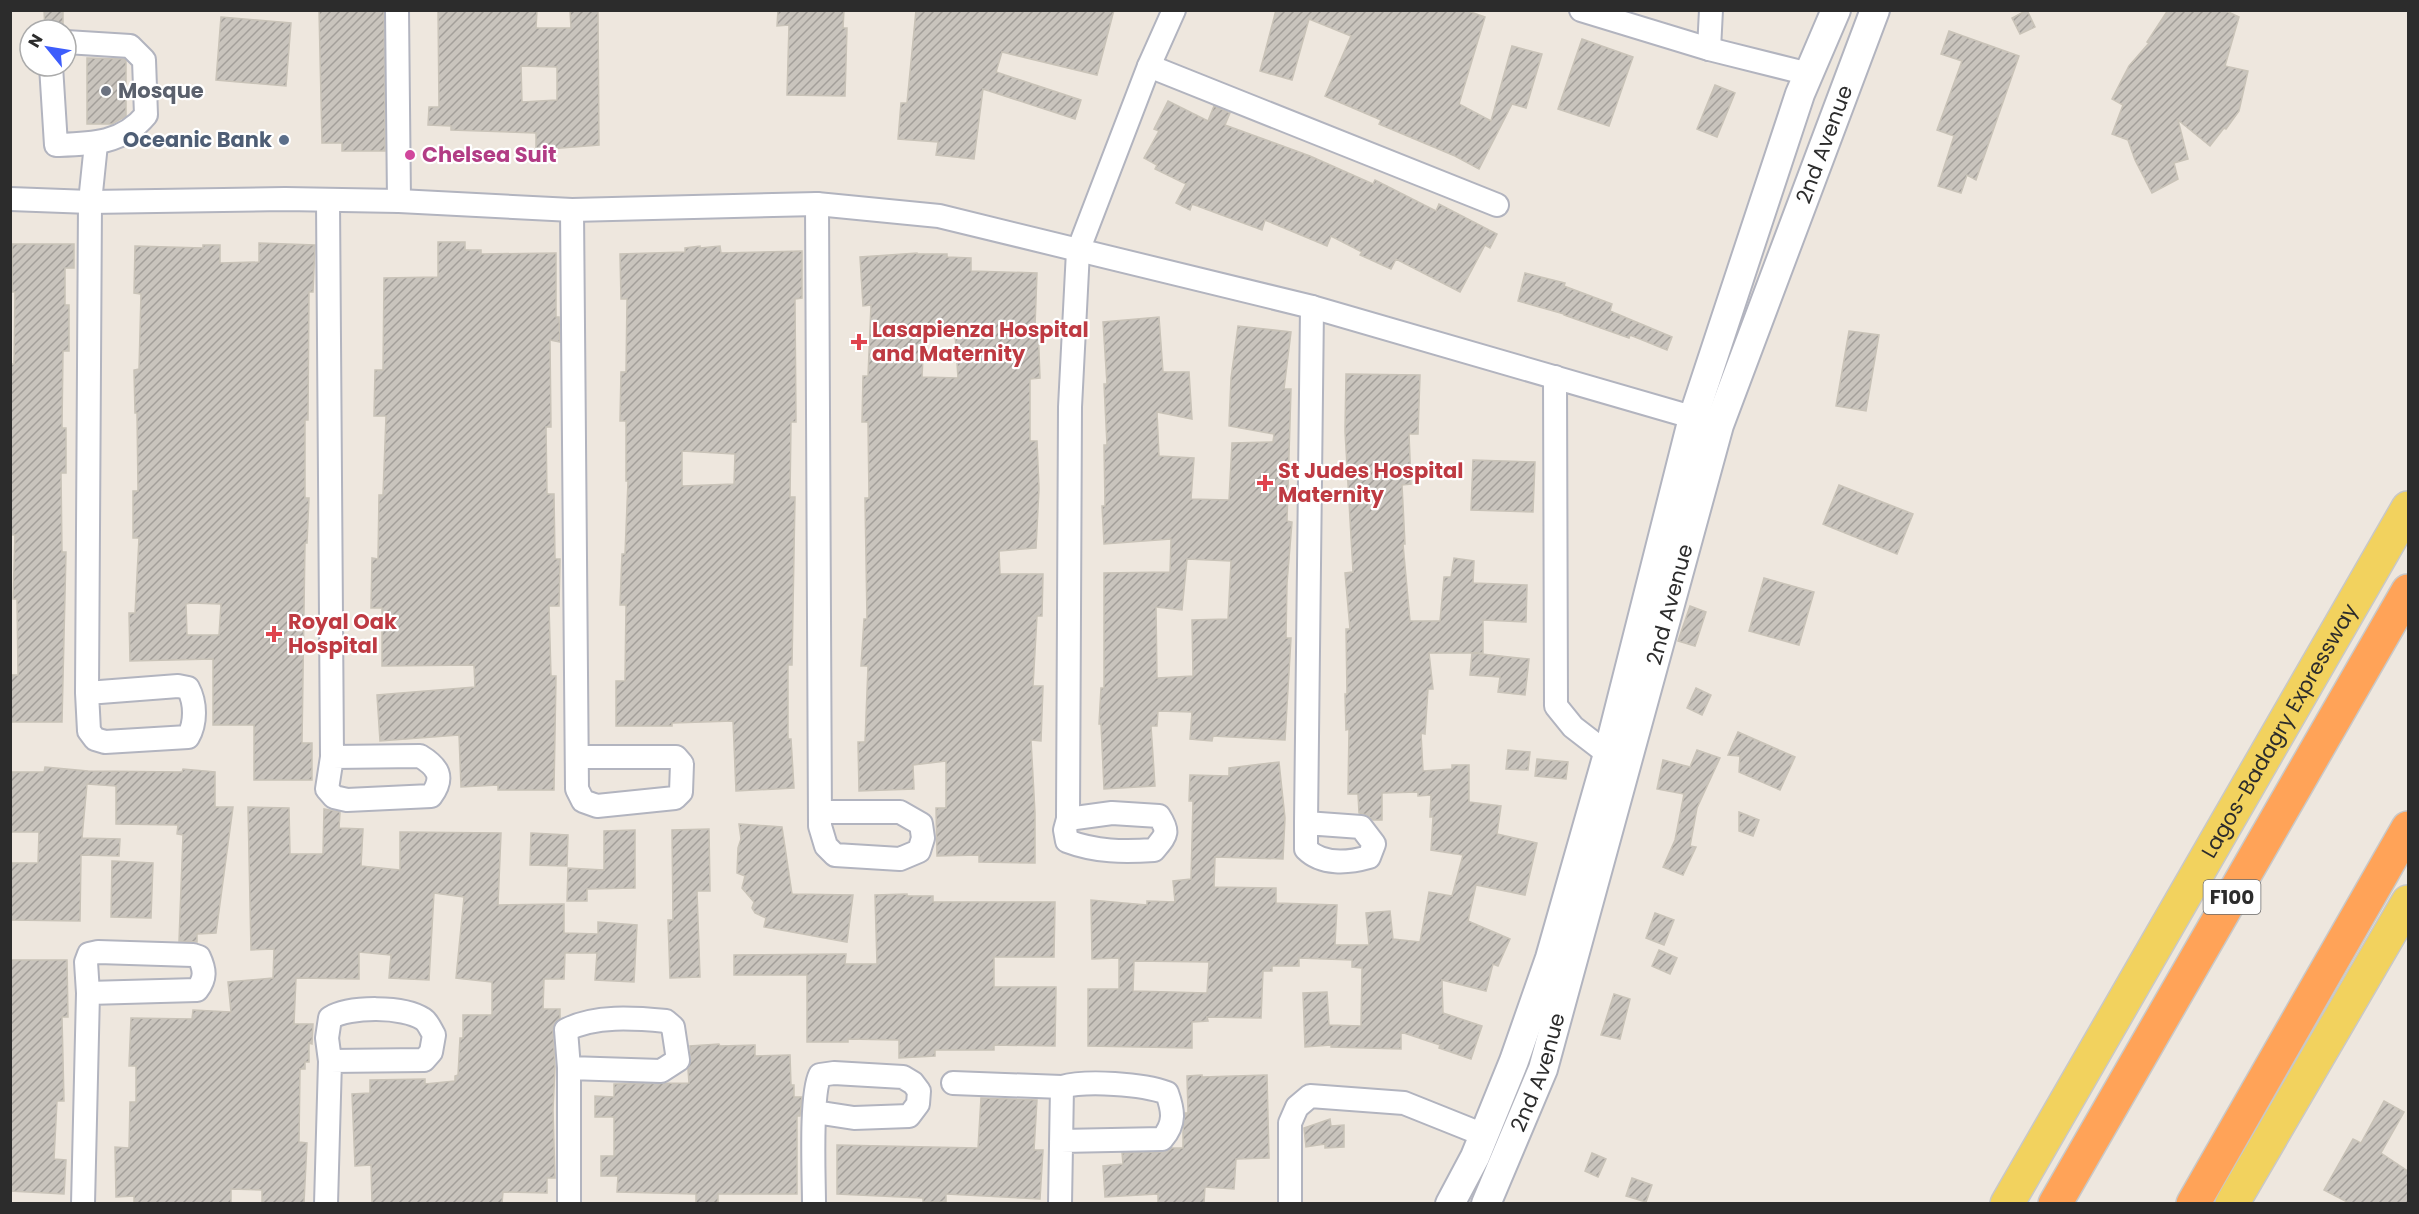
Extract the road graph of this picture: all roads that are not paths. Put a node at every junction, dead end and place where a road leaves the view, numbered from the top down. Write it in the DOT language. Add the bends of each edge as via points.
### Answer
graph roads {
  1 [pos="398,10"];
  2 [pos="1174,10"];
  3 [pos="1581,10"];
  4 [pos="1711,10"];
  5 [pos="1836,10"];
  6 [pos="1875,10"];
  7 [pos="78,43"];
  8 [pos="1709,49"];
  9 [pos="1149,66"];
  10 [pos="1809,74"];
  11 [pos="52,78"];
  12 [pos="96,144"];
  13 [pos="10,199"];
  14 [pos="328,201"];
  15 [pos="399,201"];
  16 [pos="90,202"];
  17 [pos="817,204"];
  18 [pos="1497,205"];
  19 [pos="572,210"];
  20 [pos="1078,251"];
  21 [pos="1312,307"];
  22 [pos="1555,376"];
  23 [pos="1706,422"];
  24 [pos="2409,507"];
  25 [pos="2409,591"];
  26 [pos="87,693"];
  27 [pos="1608,754"];
  28 [pos="332,757"];
  29 [pos="577,757"];
  30 [pos="820,812"];
  31 [pos="1068,819"];
  32 [pos="1306,823"];
  33 [pos="2409,828"];
  34 [pos="2409,902"];
  35 [pos="88,993"];
  36 [pos="330,1061"];
  37 [pos="569,1068"];
  38 [pos="953,1083"];
  39 [pos="1062,1087"];
  40 [pos="815,1112"];
  41 [pos="1484,1135"];
  42 [pos="1061,1141"];
  43 [pos="83,1203"];
  44 [pos="326,1203"];
  45 [pos="569,1203"];
  46 [pos="814,1203"];
  47 [pos="1060,1203"];
  48 [pos="1290,1203"];
  49 [pos="1450,1203"];
  50 [pos="1486,1203"];
  51 [pos="2007,1203"];
  52 [pos="2055,1203"];
  53 [pos="2193,1203"];
  54 [pos="2232,1203"];
  1 -- 15 [label="street"];
  2 -- 9 [label="street"];
  3 -- 8 [label="street"];
  4 -- 8 [label="street"];
  5 -- 10 [label="street, 2nd Avenue"];
  6 -- 23 [label="street, 2nd Avenue"];
  7 -- 12 [label="street" via="130,46 144,60 146,115 136,128"];
  8 -- 10 [label="street"];
  9 -- 18 [label="street"];
  9 -- 20 [label="street"];
  10 -- 23 [label="street, 2nd Avenue" via="1756,224"];
  11 -- 12 [label="street" via="56,144"];
  12 -- 16 [label="street"];
  13 -- 16 [label="street"];
  14 -- 15 [label="street"];
  14 -- 16 [label="street"];
  14 -- 28 [label="street"];
  15 -- 19 [label="street"];
  16 -- 26 [label="street"];
  17 -- 19 [label="street"];
  17 -- 20 [label="street" via="939,216"];
  17 -- 30 [label="street"];
  19 -- 29 [label="street"];
  20 -- 21 [label="street"];
  20 -- 31 [label="street" via="1070,407"];
  21 -- 22 [label="street"];
  21 -- 32 [label="street"];
  22 -- 23 [label="street"];
  22 -- 27 [label="street" via="1556,706 1573,727"];
  23 -- 27 [label="street, 2nd Avenue"];
  23 -- 50 [label="street, 2nd Avenue" via="1543,1069"];
  24 -- 51 [label="main road, Lagos-Badagry Expressway"];
  25 -- 52 [label="highway, Lagos-Badagry Expressway / F100"];
  26 -- 26 [label="street" via="89,731 95,739 105,742 188,737 194,727 188,688"];
  27 -- 41 [label="street, 2nd Avenue" via="1550,958"];
  29 -- 29 [label="street" via="577,789 584,801 597,806 675,798 681,792 682,764 676,757"];
  33 -- 53 [label="highway"];
  34 -- 54 [label="main road"];
  35 -- 35 [label="street" via="86,962 89,954 98,952 193,955 200,957 205,970 197,990"];
  35 -- 43 [label="street"];
  36 -- 44 [label="street"];
  37 -- 37 [label="street" via="566,1030 579,1023 648,1019 666,1021 673,1027 678,1060 661,1071"];
  37 -- 45 [label="street"];
  38 -- 39 [label="street"];
  39 -- 42 [label="street"];
  39 -- 42 [label="street" via="1072,1084 1154,1088 1167,1093 1173,1112 1169,1131 1162,1138"];
  40 -- 46 [label="street"];
  41 -- 48 [label="street" via="1404,1103 1310,1096 1297,1107 1290,1123"];
  41 -- 49 [label="street, 2nd Avenue"];
  42 -- 47 [label="street"];
}
